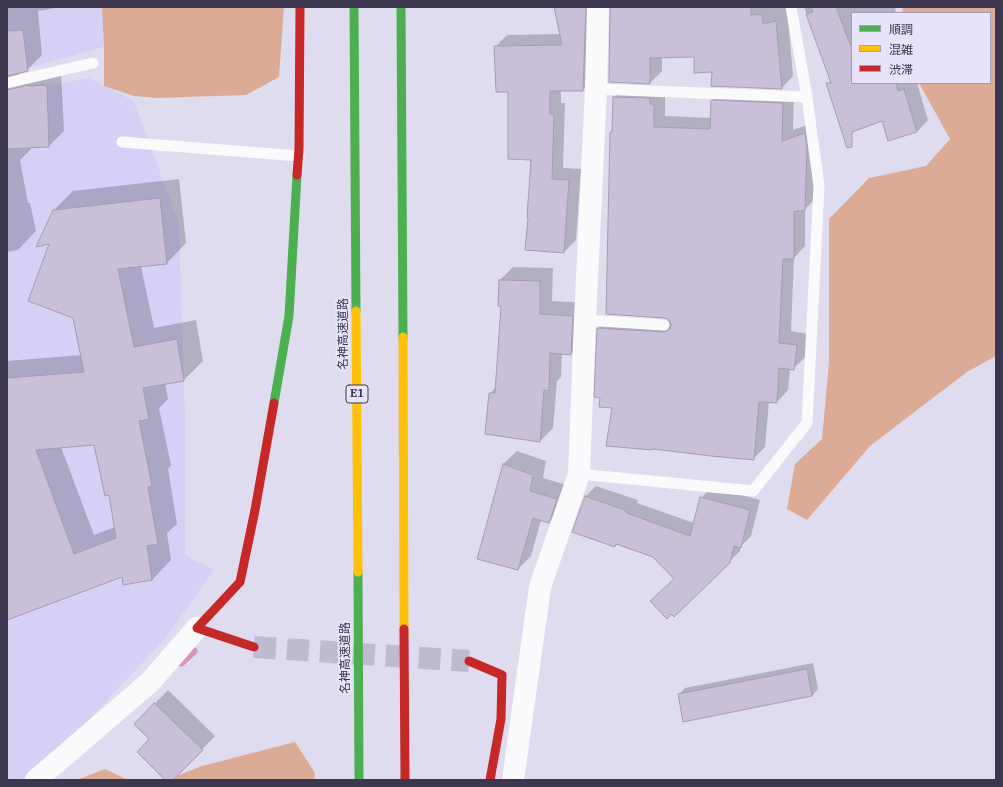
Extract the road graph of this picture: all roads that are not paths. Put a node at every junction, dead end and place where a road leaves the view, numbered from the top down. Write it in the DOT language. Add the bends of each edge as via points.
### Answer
graph roads {
  1 [pos="300,7"];
  2 [pos="354,7"];
  3 [pos="401,7"];
  4 [pos="598,7"];
  5 [pos="790,7"];
  6 [pos="92,63"];
  7 [pos="7,83"];
  8 [pos="596,89"];
  9 [pos="807,97"];
  10 [pos="122,142"];
  11 [pos="298,156"];
  12 [pos="585,320"];
  13 [pos="664,325"];
  14 [pos="579,474"];
  15 [pos="197,628"];
  16 [pos="254,646"];
  17 [pos="469,661"];
  18 [pos="36,780"];
  19 [pos="359,780"];
  20 [pos="405,780"];
  21 [pos="490,780"];
  22 [pos="513,780"];
  1 -- 11 [label="main road"];
  2 -- 19 [label="main road, 名神高速道路 / E1"];
  3 -- 20 [label="main road"];
  4 -- 8 [label="street"];
  5 -- 9 [label="lane"];
  6 -- 7 [label="lane"];
  8 -- 9 [label="lane"];
  8 -- 12 [label="street"];
  9 -- 14 [label="lane" via="819,186 807,423 753,491"];
  10 -- 11 [label="lane"];
  11 -- 15 [label="main road" via="289,316 240,582"];
  12 -- 13 [label="lane"];
  12 -- 14 [label="street"];
  14 -- 22 [label="street" via="540,587"];
  15 -- 16 [label="main road"];
  15 -- 18 [label="street" via="150,682"];
  17 -- 21 [label="main road" via="502,675 501,719"];
}
